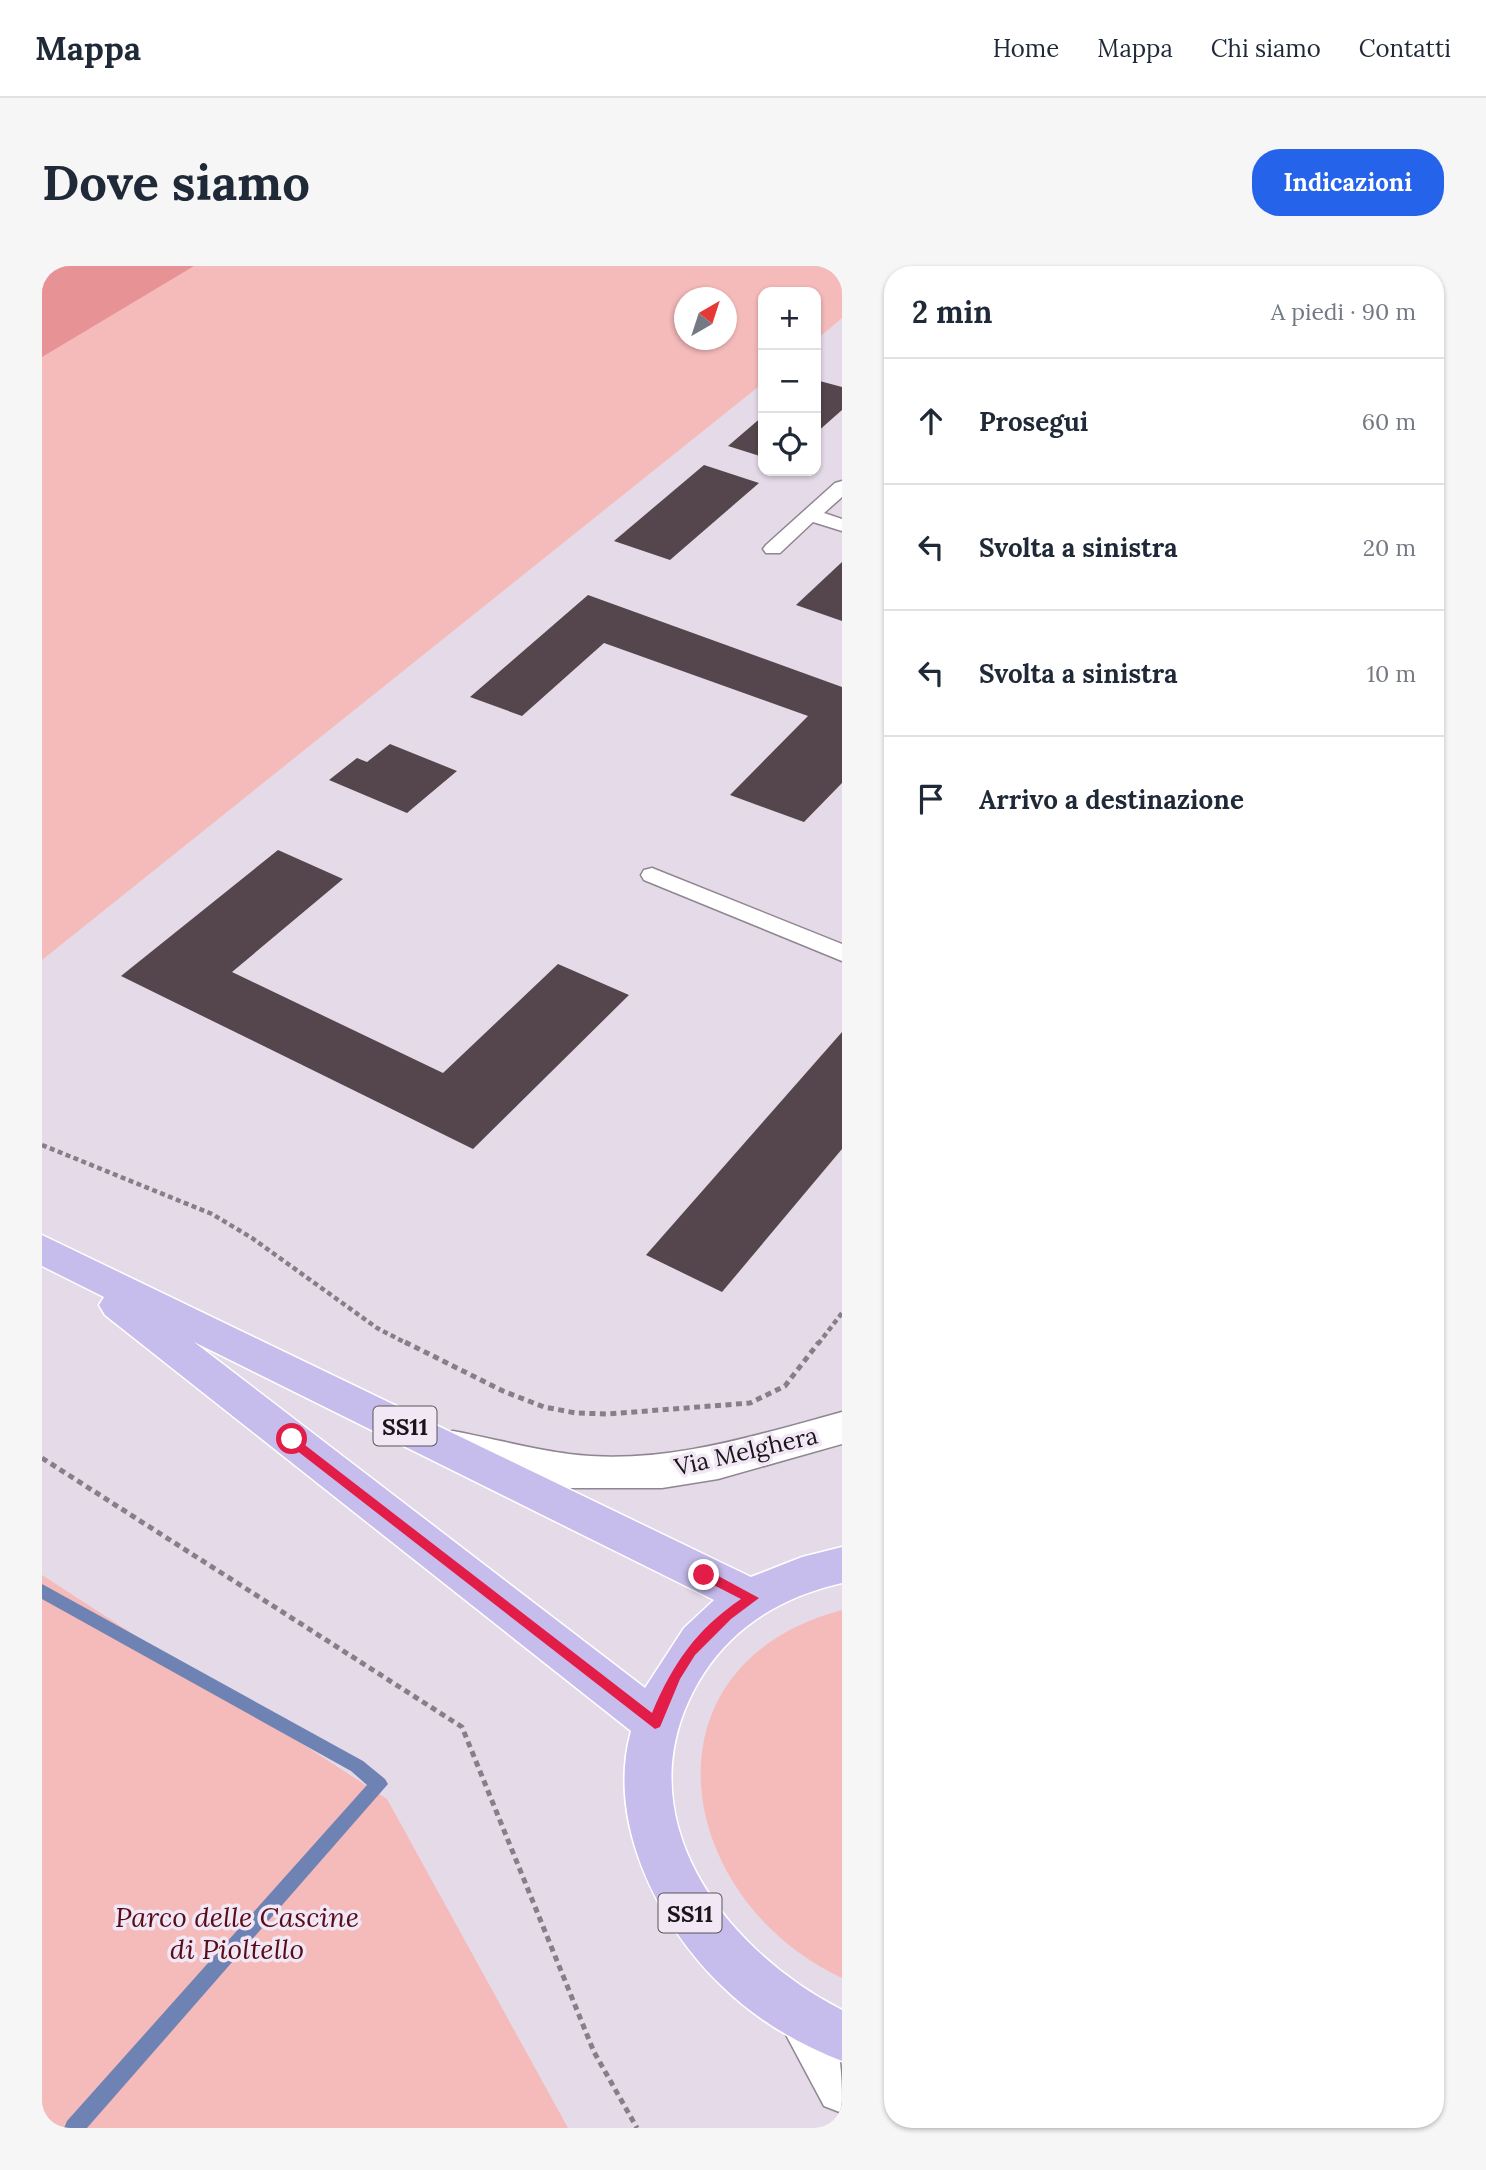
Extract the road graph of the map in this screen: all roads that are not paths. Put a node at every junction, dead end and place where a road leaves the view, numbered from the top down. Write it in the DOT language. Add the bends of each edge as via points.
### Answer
graph roads {
  1 [pos="842,486"];
  2 [pos="810,514"];
  3 [pos="842,525"];
  4 [pos="773,549"];
  5 [pos="652,875"];
  6 [pos="842,954"];
  7 [pos="49,1253"];
  8 [pos="842,1428"];
  9 [pos="442,1445"];
  10 [pos="840,1561"];
  11 [pos="752,1598"];
  12 [pos="655,1723"];
  13 [pos="822,2028"];
  14 [pos="842,2088"];
  1 -- 2 [label="lane"];
  2 -- 3 [label="lane"];
  2 -- 4 [label="lane"];
  5 -- 6 [label="lane"];
  7 -- 9 [label="main road, SS11"];
  7 -- 12 [label="main road, SS11"];
  8 -- 9 [label="street, Via Melghera" via="662,1471 570,1471"];
  9 -- 11 [label="main road, SS11"];
  10 -- 11 [label="main road, SS11"];
  11 -- 12 [label="main road, SS11" via="727,1615 691,1651 674,1676"];
  12 -- 13 [label="main road, SS11" via="649,1800 662,1859 678,1893 698,1926 734,1967"];
  13 -- 14 [label="street"];
}
